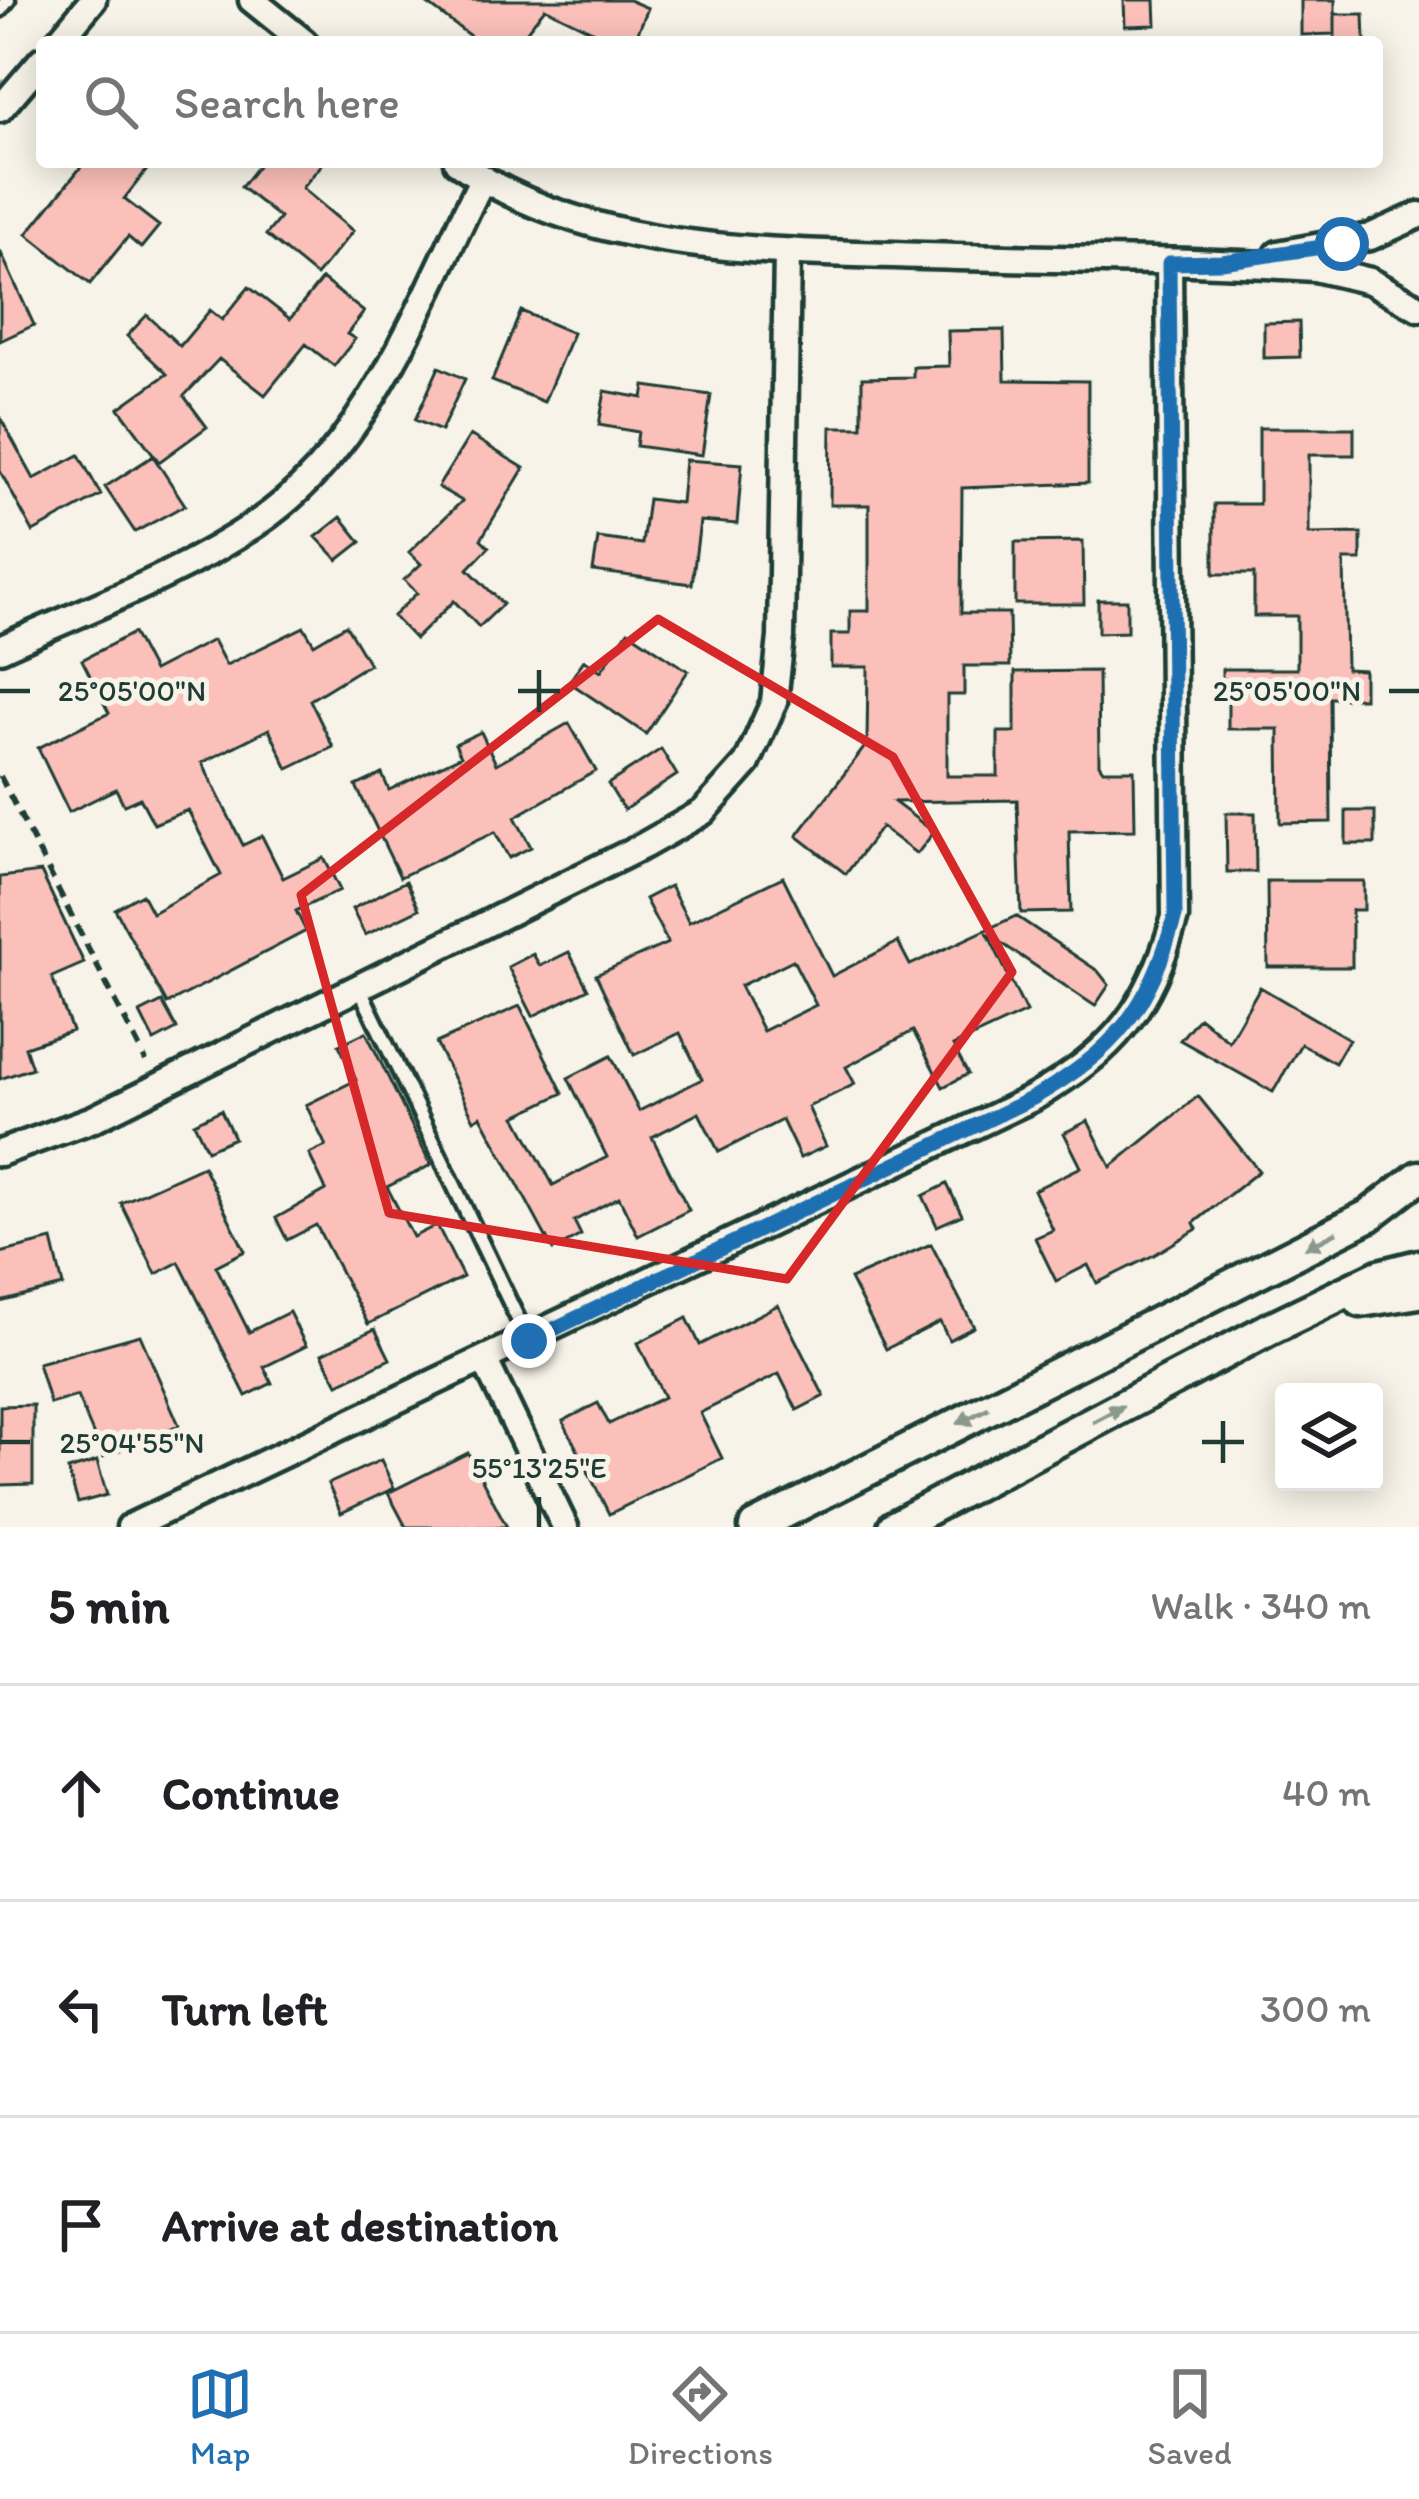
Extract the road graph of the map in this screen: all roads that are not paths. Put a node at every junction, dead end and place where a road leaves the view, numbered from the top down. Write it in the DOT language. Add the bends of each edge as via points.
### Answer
graph roads {
  1 [pos="8,0"];
  2 [pos="93,0"];
  3 [pos="252,0"];
  4 [pos="0,10"];
  5 [pos="63,36"];
  6 [pos="297,36"];
  7 [pos="36,67"];
  8 [pos="2,104"];
  9 [pos="465,168"];
  10 [pos="482,180"];
  11 [pos="1419,215"];
  12 [pos="787,252"];
  13 [pos="1222,262"];
  14 [pos="1169,263"];
  15 [pos="1419,308"];
  16 [pos="0,650"];
  17 [pos="359,987"];
  18 [pos="0,1153"];
  19 [pos="1419,1178"];
  20 [pos="1419,1266"];
  21 [pos="1419,1292"];
  22 [pos="1269,1329"];
  23 [pos="529,1341"];
  24 [pos="485,1361"];
  25 [pos="130,1527"];
  26 [pos="565,1527"];
  27 [pos="755,1527"];
  28 [pos="893,1527"];
  1 -- 4 [label="lane"];
  2 -- 5 [label="street"];
  3 -- 6 [label="street"];
  7 -- 8 [label="street"];
  9 -- 10 [label="street"];
  10 -- 12 [label="street" via="631,232"];
  10 -- 16 [label="street" via="350,431 308,481 258,523 201,555"];
  11 -- 13 [label="street" via="1342,244"];
  12 -- 14 [label="street"];
  12 -- 17 [label="street" via="781,637 774,703 747,763 703,812"];
  13 -- 14 [label="street"];
  13 -- 15 [label="street" via="1341,273"];
  14 -- 23 [label="street" via="1177,856 1175,916 1159,974 1128,1026 1068,1078"];
  17 -- 18 [label="street" via="40,1143"];
  17 -- 23 [label="lane"];
  19 -- 27 [label="street, one-way" via="1368,1216"];
  20 -- 22 [label="street" via="1379,1276"];
  21 -- 22 [label="street"];
  28 -- 22 [label="street, one-way"];
  23 -- 24 [label="street"];
  24 -- 25 [label="street"];
  24 -- 26 [label="street"];
}
